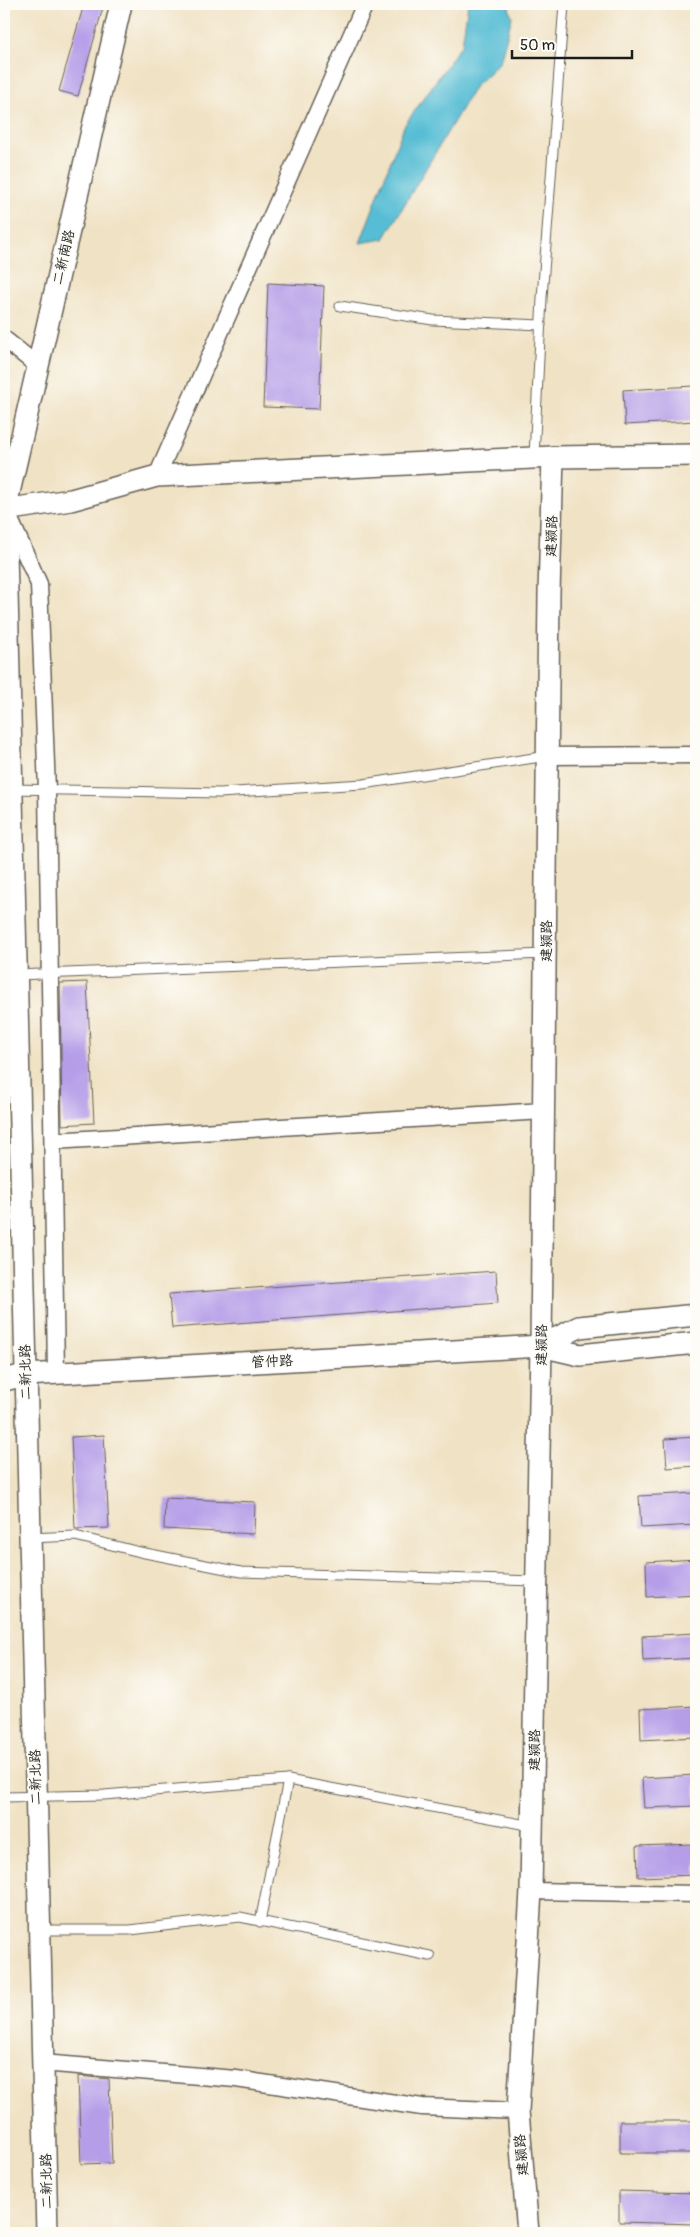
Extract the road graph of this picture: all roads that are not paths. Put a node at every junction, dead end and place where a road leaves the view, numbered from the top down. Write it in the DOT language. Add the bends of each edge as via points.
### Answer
graph roads {
  1 [pos="121,4"];
  2 [pos="365,4"];
  3 [pos="564,4"];
  4 [pos="340,306"];
  5 [pos="541,325"];
  6 [pos="4,339"];
  7 [pos="38,366"];
  8 [pos="696,455"];
  9 [pos="544,457"];
  10 [pos="157,476"];
  11 [pos="4,510"];
  12 [pos="696,755"];
  13 [pos="548,756"];
  14 [pos="12,789"];
  15 [pos="47,790"];
  16 [pos="546,954"];
  17 [pos="50,974"];
  18 [pos="16,975"];
  19 [pos="544,1111"];
  20 [pos="53,1141"];
  21 [pos="696,1315"];
  22 [pos="696,1343"];
  23 [pos="542,1346"];
  24 [pos="56,1374"];
  25 [pos="25,1375"];
  26 [pos="4,1380"];
  27 [pos="29,1538"];
  28 [pos="537,1581"];
  29 [pos="288,1780"];
  30 [pos="4,1797"];
  31 [pos="36,1797"];
  32 [pos="532,1826"];
  33 [pos="531,1891"];
  34 [pos="696,1894"];
  35 [pos="260,1922"];
  36 [pos="39,1930"];
  37 [pos="430,1956"];
  38 [pos="42,2063"];
  39 [pos="518,2111"];
  40 [pos="47,2233"];
  41 [pos="528,2233"];
  1 -- 7 [label="street, 二新南路"];
  2 -- 10 [label="street"];
  3 -- 5 [label="lane"];
  4 -- 5 [label="lane" via="433,320"];
  5 -- 9 [label="lane"];
  6 -- 7 [label="street"];
  7 -- 11 [label="street, 二新南路"];
  8 -- 9 [label="street"];
  9 -- 10 [label="street"];
  9 -- 13 [label="street, 建颍路"];
  10 -- 11 [label="street" via="71,500"];
  11 -- 14 [label="street, 二新北路"];
  11 -- 15 [label="street" via="39,584"];
  12 -- 13 [label="street"];
  13 -- 15 [label="lane" via="363,784 220,793"];
  13 -- 16 [label="street, 建颍路"];
  14 -- 15 [label="lane"];
  14 -- 18 [label="street, 二新北路"];
  15 -- 17 [label="street"];
  16 -- 17 [label="lane"];
  16 -- 19 [label="street, 建颍路"];
  17 -- 18 [label="lane"];
  17 -- 20 [label="street"];
  18 -- 25 [label="street, 二新北路"];
  19 -- 20 [label="street"];
  19 -- 23 [label="street, 建颍路"];
  20 -- 24 [label="street"];
  21 -- 23 [label="street, 管仲路" via="579,1326"];
  22 -- 23 [label="street, 管仲路" via="580,1355"];
  23 -- 24 [label="street, 管仲路"];
  23 -- 28 [label="street, 建颍路"];
  24 -- 25 [label="street, 管仲路"];
  25 -- 26 [label="street, 管仲路"];
  25 -- 27 [label="street, 二新北路"];
  27 -- 28 [label="lane" via="75,1536 241,1572"];
  27 -- 31 [label="street, 二新北路"];
  28 -- 32 [label="street, 建颍路"];
  29 -- 31 [label="lane" via="104,1795"];
  29 -- 32 [label="lane"];
  29 -- 35 [label="lane"];
  30 -- 31 [label="lane"];
  31 -- 36 [label="street, 二新北路"];
  32 -- 33 [label="street, 建颍路"];
  33 -- 34 [label="street"];
  33 -- 39 [label="street, 建颍路"];
  35 -- 36 [label="lane" via="240,1918 130,1930"];
  35 -- 37 [label="lane"];
  36 -- 38 [label="street, 二新北路"];
  38 -- 39 [label="street" via="236,2080 422,2107"];
  38 -- 40 [label="street, 二新北路"];
  39 -- 41 [label="street, 建颍路"];
}
